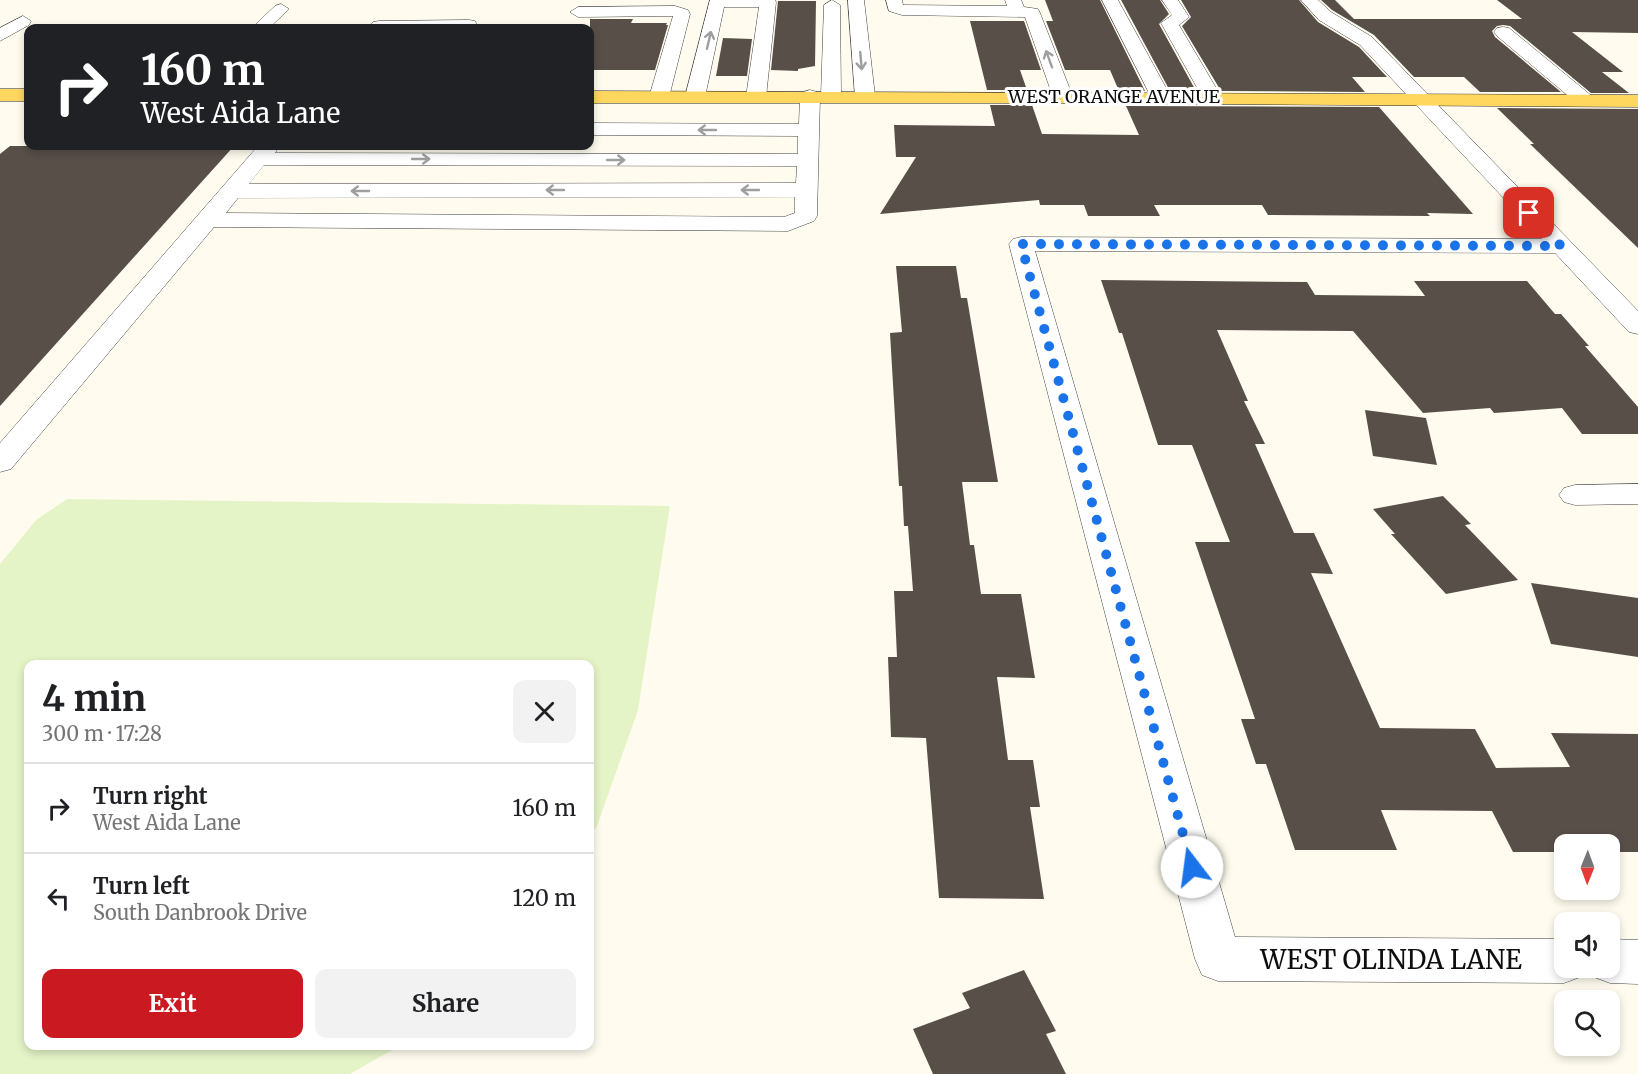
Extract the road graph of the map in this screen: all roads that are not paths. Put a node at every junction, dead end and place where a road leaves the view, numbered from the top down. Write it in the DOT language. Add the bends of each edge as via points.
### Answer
graph roads {
  1 [pos="856,0"];
  2 [pos="894,0"];
  3 [pos="1110,0"];
  4 [pos="1170,0"];
  5 [pos="1310,0"];
  6 [pos="832,5"];
  7 [pos="957,5"];
  8 [pos="1015,5"];
  9 [pos="281,9"];
  10 [pos="578,12"];
  11 [pos="23,21"];
  12 [pos="264,24"];
  13 [pos="1503,32"];
  14 [pos="0,36"];
  15 [pos="0,95"];
  16 [pos="24,95"];
  17 [pos="810,96"];
  18 [pos="831,96"];
  19 [pos="865,96"];
  20 [pos="594,97"];
  21 [pos="659,97"];
  22 [pos="695,97"];
  23 [pos="756,97"];
  24 [pos="1063,97"];
  25 [pos="1161,97"];
  26 [pos="1212,98"];
  27 [pos="1419,99"];
  28 [pos="1586,101"];
  29 [pos="1638,101"];
  30 [pos="594,129"];
  31 [pos="808,130"];
  32 [pos="263,152"];
  33 [pos="807,160"];
  34 [pos="808,190"];
  35 [pos="231,191"];
  36 [pos="208,220"];
  37 [pos="1561,246"];
  38 [pos="1638,326"];
  39 [pos="0,462"];
  40 [pos="1638,494"];
  41 [pos="1575,495"];
  42 [pos="1554,961"];
  43 [pos="1620,962"];
  44 [pos="1638,962"];
  1 -- 19 [label="street, one-way"];
  2 -- 7 [label="street" via="895,8 902,10"];
  3 -- 25 [label="street"];
  4 -- 26 [label="street" via="1181,17 1169,23"];
  5 -- 27 [label="street" via="1325,16 1366,41"];
  6 -- 18 [label="street"];
  7 -- 8 [label="street"];
  24 -- 8 [label="street, one-way" via="1032,13"];
  9 -- 12 [label="street"];
  10 -- 21 [label="street" via="682,14"];
  11 -- 14 [label="street"];
  13 -- 28 [label="street"];
  15 -- 16 [label="main road"];
  17 -- 18 [label="main road, WEST ORANGE AVENUE"];
  17 -- 23 [label="main road, WEST ORANGE AVENUE"];
  17 -- 31 [label="street"];
  18 -- 19 [label="main road, WEST ORANGE AVENUE"];
  19 -- 24 [label="main road, WEST ORANGE AVENUE"];
  20 -- 21 [label="main road, WEST ORANGE AVENUE"];
  21 -- 22 [label="main road, WEST ORANGE AVENUE"];
  22 -- 23 [label="main road, WEST ORANGE AVENUE"];
  22 -- 23 [label="street, one-way" via="717,2 768,2"];
  24 -- 25 [label="main road, WEST ORANGE AVENUE"];
  25 -- 26 [label="main road, WEST ORANGE AVENUE"];
  26 -- 27 [label="main road, WEST ORANGE AVENUE"];
  27 -- 28 [label="main road, WEST ORANGE AVENUE"];
  27 -- 37 [label="street"];
  28 -- 29 [label="main road, WEST ORANGE AVENUE"];
  31 -- 30 [label="street, one-way"];
  31 -- 33 [label="street"];
  32 -- 33 [label="street, one-way"];
  32 -- 35 [label="street"];
  33 -- 34 [label="street"];
  34 -- 35 [label="street, one-way"];
  34 -- 36 [label="street" via="806,216 788,224"];
  35 -- 36 [label="street"];
  36 -- 39 [label="street"];
  37 -- 38 [label="street"];
  37 -- 42 [label="street, WEST OLINDA LANE" via="1021,244 1218,959"];
  40 -- 41 [label="street"];
  43 -- 44 [label="street"];
}
